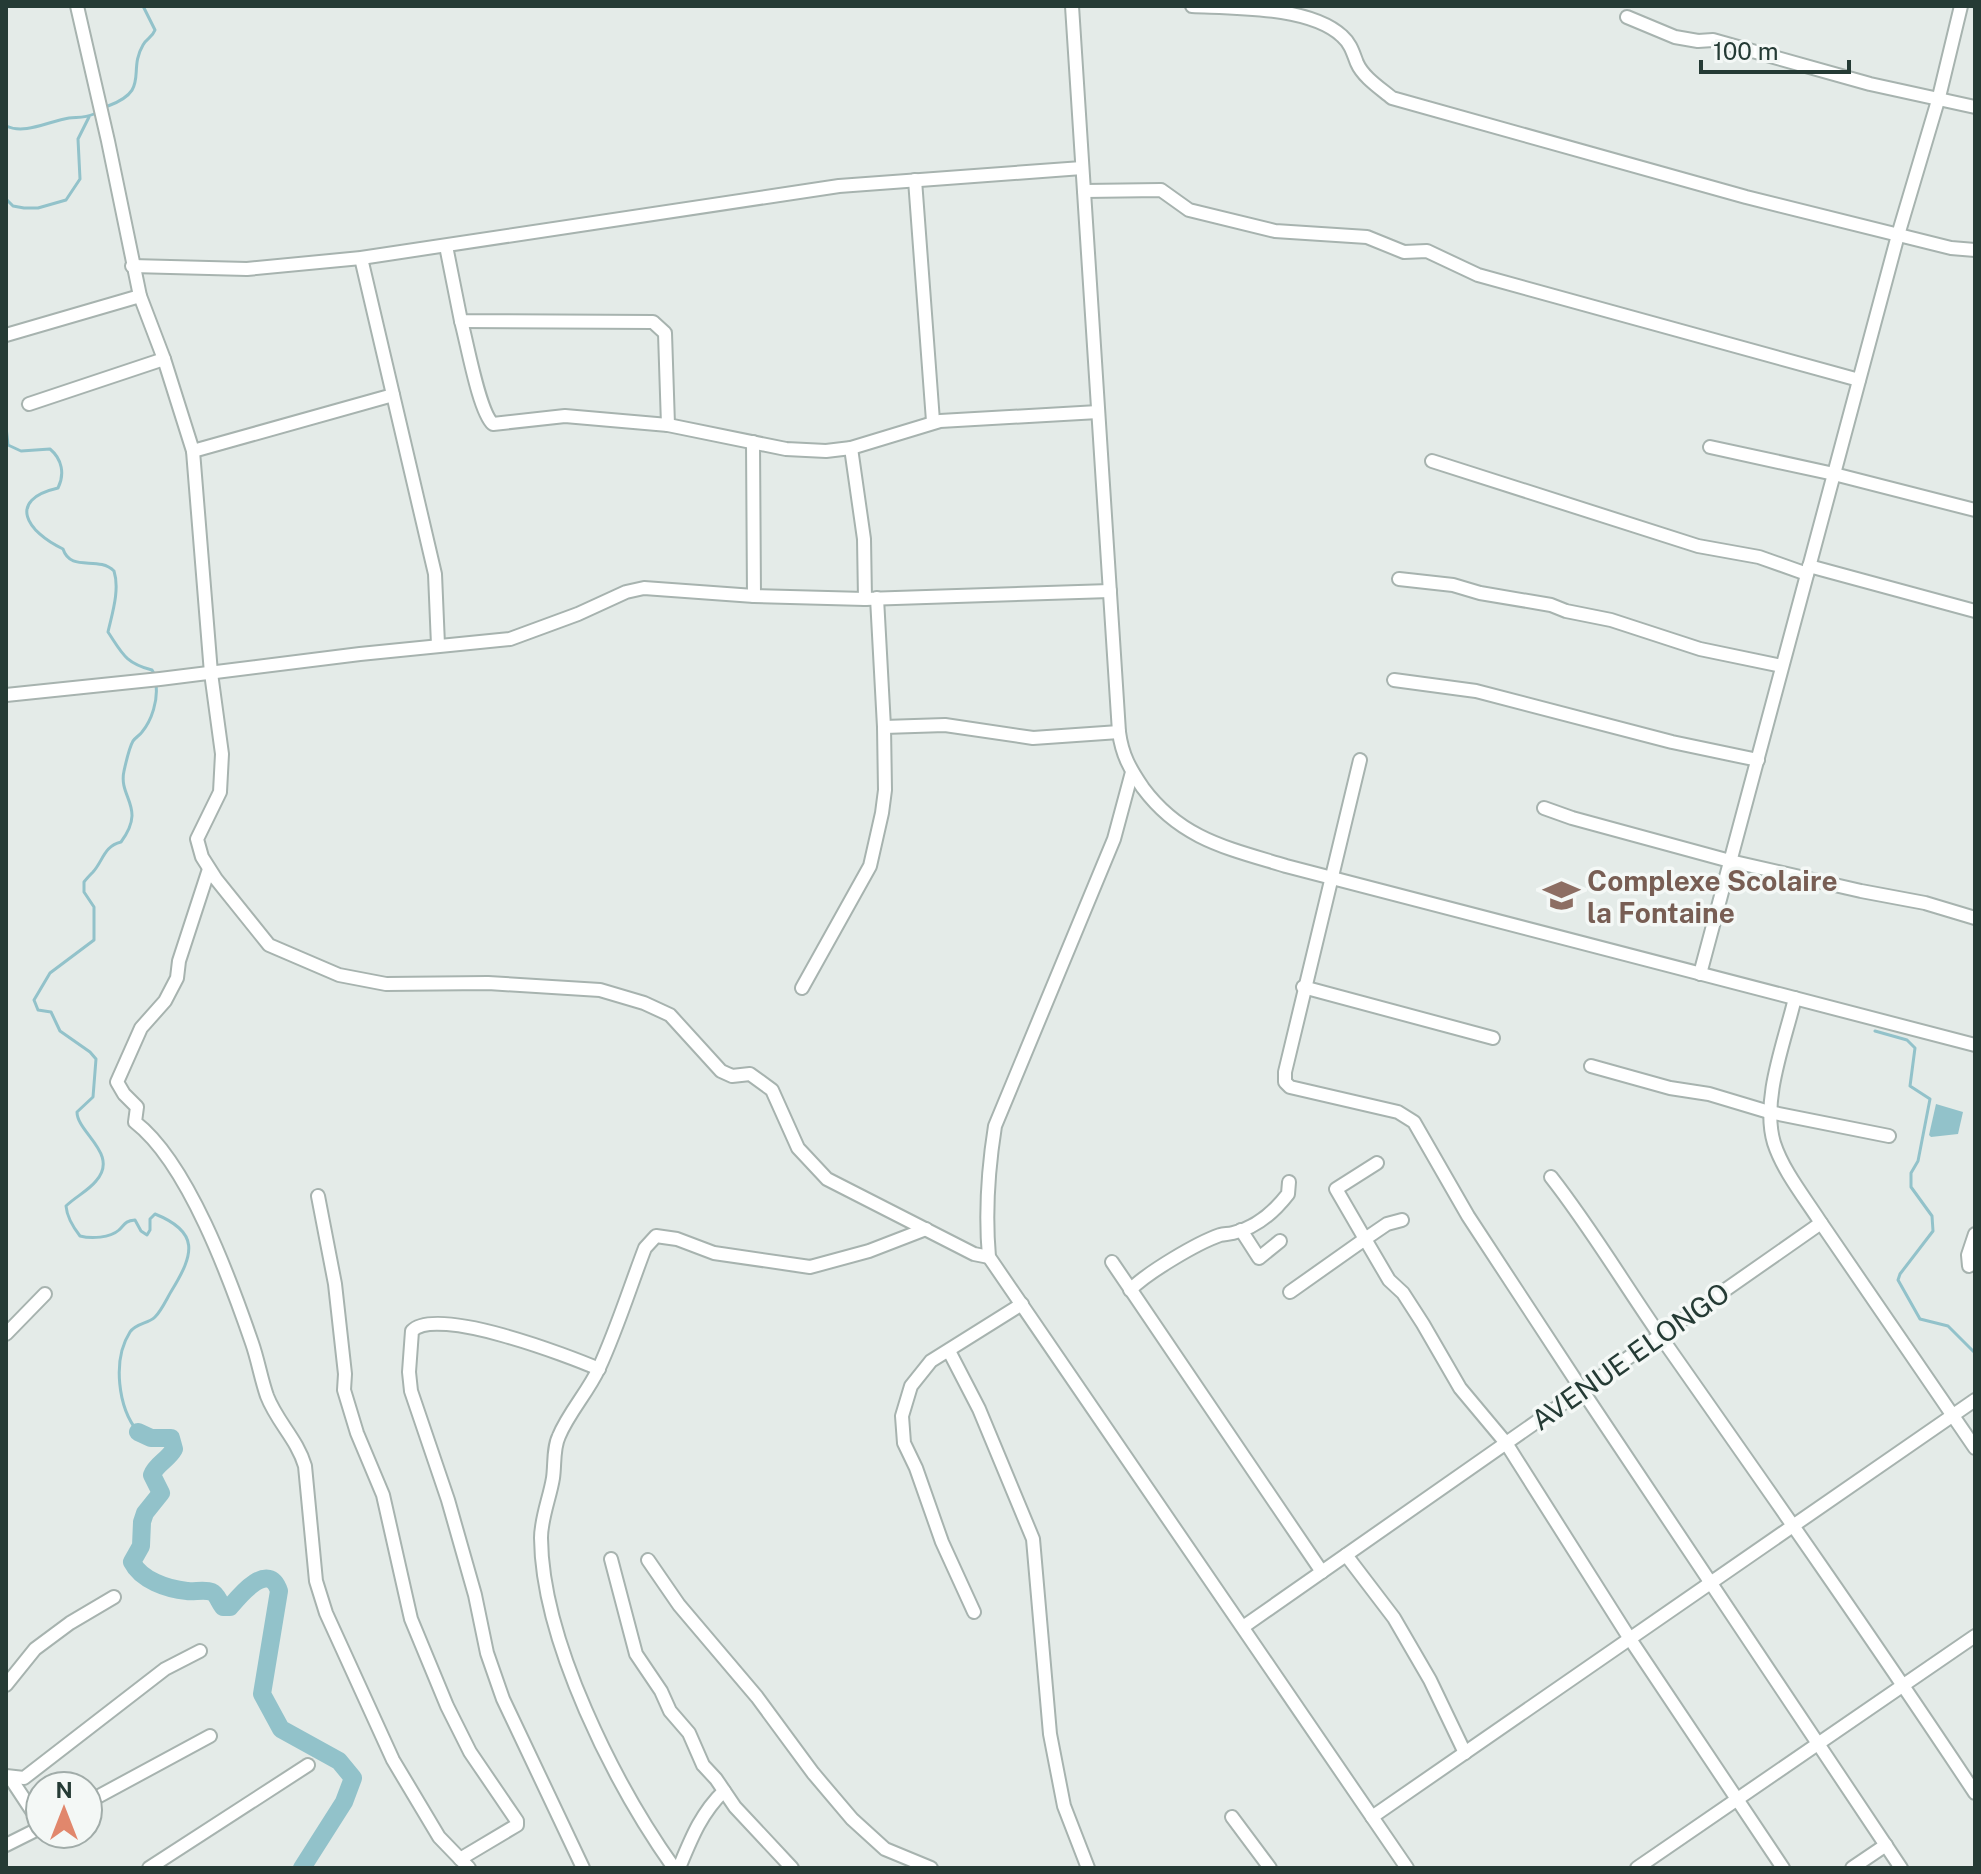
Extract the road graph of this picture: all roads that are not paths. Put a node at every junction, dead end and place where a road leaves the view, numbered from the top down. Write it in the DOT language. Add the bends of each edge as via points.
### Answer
graph roads {
  1 [pos="77,6"];
  2 [pos="1072,6"];
  3 [pos="1192,6"];
  4 [pos="1961,6"];
  5 [pos="1627,17"];
  6 [pos="1939,97"];
  7 [pos="1975,107"];
  8 [pos="1082,168"];
  9 [pos="915,180"];
  10 [pos="1084,191"];
  11 [pos="1898,235"];
  12 [pos="446,246"];
  13 [pos="1975,250"];
  14 [pos="361,258"];
  15 [pos="132,266"];
  16 [pos="140,296"];
  17 [pos="461,321"];
  18 [pos="6,335"];
  19 [pos="164,359"];
  20 [pos="1859,380"];
  21 [pos="393,395"];
  22 [pos="29,404"];
  23 [pos="1098,412"];
  24 [pos="933,421"];
  25 [pos="668,425"];
  26 [pos="753,442"];
  27 [pos="1710,447"];
  28 [pos="851,448"];
  29 [pos="193,451"];
  30 [pos="1432,461"];
  31 [pos="1834,474"];
  32 [pos="1975,510"];
  33 [pos="1808,570"];
  34 [pos="1399,579"];
  35 [pos="1110,591"];
  36 [pos="754,596"];
  37 [pos="871,598"];
  38 [pos="1975,611"];
  39 [pos="438,645"];
  40 [pos="1782,666"];
  41 [pos="211,673"];
  42 [pos="1394,680"];
  43 [pos="6,695"];
  44 [pos="884,727"];
  45 [pos="1119,732"];
  46 [pos="1360,760"];
  47 [pos="1758,760"];
  48 [pos="1132,772"];
  49 [pos="1544,808"];
  50 [pos="1730,861"];
  51 [pos="209,869"];
  52 [pos="1330,878"];
  53 [pos="1975,918"];
  54 [pos="1700,974"];
  55 [pos="1303,987"];
  56 [pos="802,988"];
  57 [pos="1795,998"];
  58 [pos="1493,1038"];
  59 [pos="1975,1045"];
  60 [pos="1591,1066"];
  61 [pos="1769,1112"];
  62 [pos="1889,1136"];
  63 [pos="1377,1163"];
  64 [pos="1551,1177"];
  65 [pos="1289,1182"];
  66 [pos="318,1196"];
  67 [pos="1402,1220"];
  68 [pos="1821,1223"];
  69 [pos="926,1229"];
  70 [pos="1241,1230"];
  71 [pos="1975,1234"];
  72 [pos="1365,1239"];
  73 [pos="1280,1241"];
  74 [pos="989,1257"];
  75 [pos="1112,1262"];
  76 [pos="1969,1266"];
  77 [pos="1130,1290"];
  78 [pos="1290,1292"];
  79 [pos="45,1294"];
  80 [pos="1022,1304"];
  81 [pos="6,1334"];
  82 [pos="1660,1336"];
  83 [pos="949,1351"];
  84 [pos="599,1369"];
  85 [pos="1582,1390"];
  86 [pos="1975,1400"];
  87 [pos="1952,1416"];
  88 [pos="1506,1443"];
  89 [pos="1975,1448"];
  90 [pos="1793,1526"];
  91 [pos="1346,1555"];
  92 [pos="611,1559"];
  93 [pos="648,1560"];
  94 [pos="1322,1572"];
  95 [pos="1711,1583"];
  96 [pos="114,1597"];
  97 [pos="974,1612"];
  98 [pos="1243,1627"];
  99 [pos="1975,1636"];
  100 [pos="1630,1639"];
  101 [pos="200,1651"];
  102 [pos="6,1685"];
  103 [pos="1904,1685"];
  104 [pos="210,1736"];
  105 [pos="1818,1743"];
  106 [pos="1465,1753"];
  107 [pos="308,1765"];
  108 [pos="9,1778"];
  109 [pos="724,1791"];
  110 [pos="104,1793"];
  111 [pos="1975,1793"];
  112 [pos="1737,1800"];
  113 [pos="24,1801"];
  114 [pos="1232,1817"];
  115 [pos="1372,1817"];
  116 [pos="24,1834"];
  117 [pos="6,1845"];
  118 [pos="1886,1845"];
  119 [pos="464,1864"];
  120 [pos="1645,1866"];
  121 [pos="149,1868"];
  122 [pos="583,1868"];
  123 [pos="677,1868"];
  124 [pos="792,1868"];
  125 [pos="931,1868"];
  126 [pos="1088,1868"];
  127 [pos="1270,1868"];
  128 [pos="1407,1868"];
  129 [pos="1783,1868"];
  130 [pos="1852,1868"];
  131 [pos="1901,1868"];
  1 -- 15 [label="street"];
  2 -- 8 [label="street"];
  3 -- 11 [label="street" via="1267,11 1325,24 1343,36 1365,74 1392,98"];
  4 -- 6 [label="street"];
  5 -- 6 [label="street" via="1675,37 1713,40 1870,84"];
  6 -- 7 [label="street"];
  6 -- 11 [label="street"];
  8 -- 9 [label="street"];
  8 -- 10 [label="street"];
  9 -- 12 [label="street" via="839,186"];
  9 -- 24 [label="street"];
  10 -- 20 [label="street" via="1161,190 1188,210 1275,231 1367,237 1404,252 1427,251 1478,275"];
  10 -- 23 [label="street"];
  11 -- 13 [label="street"];
  11 -- 20 [label="street"];
  12 -- 14 [label="street"];
  12 -- 17 [label="street"];
  14 -- 15 [label="street" via="247,269"];
  14 -- 21 [label="street"];
  15 -- 16 [label="street"];
  16 -- 18 [label="street"];
  16 -- 19 [label="street"];
  17 -- 25 [label="street" via="482,404 493,424 565,416"];
  17 -- 25 [label="street" via="653,322 665,333"];
  19 -- 22 [label="street"];
  19 -- 29 [label="street"];
  20 -- 31 [label="street"];
  21 -- 29 [label="street"];
  21 -- 39 [label="street" via="435,574"];
  23 -- 28 [label="street" via="940,421"];
  23 -- 35 [label="street"];
  25 -- 26 [label="street"];
  26 -- 28 [label="street" via="786,449"];
  26 -- 36 [label="street"];
  27 -- 31 [label="street"];
  28 -- 37 [label="street"];
  29 -- 41 [label="street"];
  30 -- 33 [label="street" via="1698,546"];
  31 -- 32 [label="street"];
  31 -- 33 [label="street"];
  33 -- 38 [label="street"];
  33 -- 40 [label="street"];
  34 -- 40 [label="street" via="1551,605 1700,649"];
  35 -- 37 [label="street"];
  35 -- 45 [label="street"];
  36 -- 37 [label="street"];
  36 -- 39 [label="street" via="644,588 519,637"];
  37 -- 44 [label="street"];
  39 -- 41 [label="street"];
  40 -- 47 [label="street"];
  41 -- 43 [label="street"];
  41 -- 51 [label="street" via="222,754 220,792 197,839"];
  42 -- 47 [label="street" via="1476,691"];
  44 -- 45 [label="street" via="945,725 1033,738"];
  44 -- 56 [label="street" via="885,790 870,866"];
  45 -- 48 [label="street"];
  46 -- 52 [label="street"];
  47 -- 50 [label="street"];
  48 -- 52 [label="street" via="1157,807 1199,838"];
  48 -- 74 [label="street" via="1114,839 995,1126 987,1171"];
  49 -- 50 [label="street"];
  50 -- 53 [label="street"];
  50 -- 54 [label="street"];
  51 -- 69 [label="street" via="269,945 339,975 390,985 488,983 600,990 666,1013 721,1071 750,1074 773,1091 798,1148 827,1179"];
  51 -- 119 [label="street" via="177,978 141,1028 117,1082 137,1107 135,1122 160,1147 203,1218 267,1395 301,1452 316,1581 326,1613 393,1760 439,1837"];
  52 -- 54 [label="street"];
  52 -- 55 [label="street"];
  54 -- 57 [label="street"];
  55 -- 58 [label="street"];
  55 -- 85 [label="street" via="1285,1082 1398,1112 1414,1122 1468,1216"];
  57 -- 59 [label="street"];
  57 -- 61 [label="street"];
  60 -- 61 [label="street"];
  61 -- 62 [label="street"];
  61 -- 68 [label="street" via="1782,1162"];
  63 -- 72 [label="street" via="1336,1189"];
  64 -- 82 [label="street" via="1584,1218"];
  65 -- 70 [label="street" via="1289,1193 1268,1216"];
  66 -- 119 [label="street" via="335,1284 346,1398 383,1495 411,1619 470,1752 517,1821"];
  67 -- 72 [label="street"];
  68 -- 82 [label="street, AVENUE ELONGO"];
  68 -- 87 [label="street"];
  69 -- 74 [label="street"];
  69 -- 84 [label="street" via="810,1267 714,1253 656,1236 645,1248"];
  70 -- 73 [label="street" via="1259,1258"];
  70 -- 77 [label="street" via="1179,1257"];
  71 -- 76 [label="street"];
  72 -- 78 [label="street"];
  72 -- 88 [label="street" via="1460,1388"];
  74 -- 80 [label="street"];
  75 -- 77 [label="street"];
  77 -- 94 [label="street"];
  79 -- 81 [label="street"];
  80 -- 83 [label="street"];
  80 -- 98 [label="street"];
  82 -- 85 [label="street, AVENUE ELONGO"];
  82 -- 90 [label="street"];
  83 -- 97 [label="street" via="931,1361 911,1386 902,1416 904,1443"];
  83 -- 126 [label="street" via="1033,1539 1050,1734 1064,1806"];
  84 -- 122 [label="street" via="477,1328 439,1323 412,1331 411,1391 448,1500 487,1653 503,1699"];
  84 -- 123 [label="street" via="557,1438 541,1534 544,1579 553,1622 579,1693 631,1797"];
  85 -- 88 [label="street, AVENUE ELONGO"];
  85 -- 95 [label="street"];
  86 -- 87 [label="street"];
  87 -- 89 [label="street"];
  87 -- 90 [label="street"];
  88 -- 91 [label="street, AVENUE ELONGO"];
  88 -- 100 [label="street"];
  90 -- 95 [label="street"];
  90 -- 103 [label="street"];
  91 -- 94 [label="street, AVENUE ELONGO"];
  91 -- 106 [label="street" via="1401,1631"];
  92 -- 109 [label="street" via="636,1654"];
  93 -- 125 [label="street" via="852,1819 885,1849"];
  94 -- 98 [label="street, AVENUE ELONGO"];
  95 -- 100 [label="street"];
  95 -- 105 [label="street"];
  96 -- 102 [label="street" via="35,1649"];
  98 -- 115 [label="street"];
  99 -- 103 [label="street"];
  100 -- 106 [label="street"];
  100 -- 112 [label="street"];
  101 -- 108 [label="street" via="165,1669 24,1778"];
  103 -- 105 [label="street"];
  103 -- 111 [label="street"];
  104 -- 110 [label="street"];
  105 -- 112 [label="street"];
  105 -- 118 [label="street"];
  106 -- 115 [label="street"];
  107 -- 121 [label="street"];
  108 -- 113 [label="street"];
  109 -- 123 [label="street" via="701,1818"];
  109 -- 124 [label="street"];
  112 -- 120 [label="street"];
  112 -- 129 [label="street"];
  114 -- 127 [label="street"];
  115 -- 128 [label="street"];
  116 -- 117 [label="street"];
  118 -- 130 [label="street"];
  118 -- 131 [label="street"];
}
